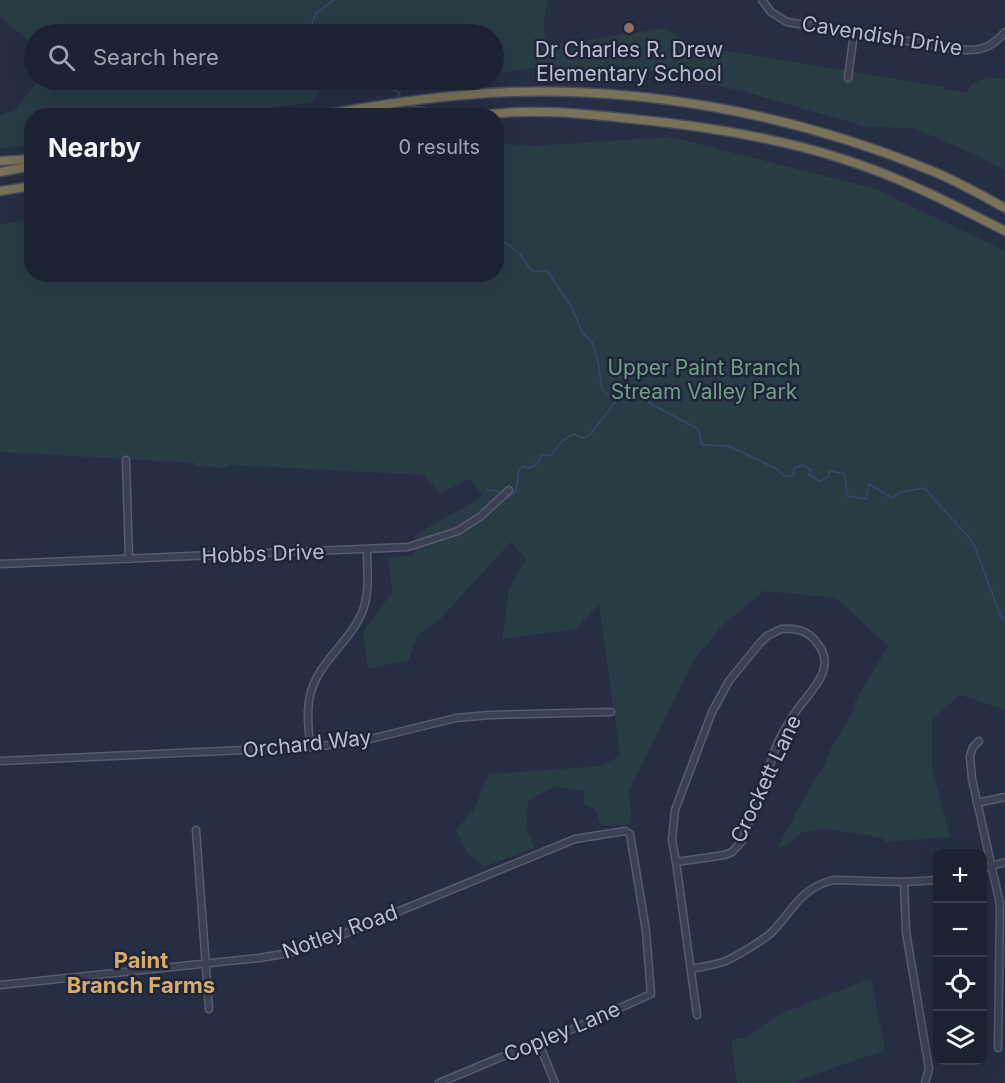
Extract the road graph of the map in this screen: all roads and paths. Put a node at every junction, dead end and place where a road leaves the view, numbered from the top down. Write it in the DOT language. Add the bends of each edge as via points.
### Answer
graph roads {
  1 [pos="762,0"];
  2 [pos="1005,32"];
  3 [pos="854,33"];
  4 [pos="848,78"];
  5 [pos="365,108"];
  6 [pos="504,111"];
  7 [pos="24,160"];
  8 [pos="0,161"];
  9 [pos="24,168"];
  10 [pos="0,172"];
  11 [pos="24,188"];
  12 [pos="0,193"];
  13 [pos="1005,208"];
  14 [pos="1005,231"];
  15 [pos="126,460"];
  16 [pos="509,490"];
  17 [pos="367,550"];
  18 [pos="129,559"];
  19 [pos="0,564"];
  20 [pos="611,712"];
  21 [pos="979,741"];
  22 [pos="310,747"];
  23 [pos="0,761"];
  24 [pos="1005,797"];
  25 [pos="977,803"];
  26 [pos="196,830"];
  27 [pos="676,862"];
  28 [pos="1005,862"];
  29 [pos="992,867"];
  30 [pos="987,868"];
  31 [pos="933,879"];
  32 [pos="904,882"];
  33 [pos="207,964"];
  34 [pos="691,969"];
  35 [pos="15,984"];
  36 [pos="0,985"];
  37 [pos="0,991"];
  38 [pos="651,994"];
  39 [pos="209,1009"];
  40 [pos="697,1015"];
  41 [pos="538,1044"];
  42 [pos="998,1048"];
  43 [pos="439,1083"];
  44 [pos="555,1083"];
  45 [pos="925,1083"];
  1 -- 3 [label="street, Cavendish Drive" via="771,12 787,22"];
  2 -- 3 [label="street, Cavendish Drive" via="992,45 975,51"];
  3 -- 4 [label="street"];
  5 -- 13 [label="highway" via="488,93 540,92 602,94 706,106 782,120 860,144 934,171"];
  6 -- 14 [label="highway" via="559,112 703,126 779,142 843,159 915,186"];
  7 -- 8 [label="highway"];
  9 -- 10 [label="highway"];
  11 -- 12 [label="highway"];
  15 -- 18 [label="street"];
  16 -- 17 [label="street, Hobbs Drive" via="458,531 408,547"];
  17 -- 18 [label="street, Hobbs Drive"];
  17 -- 22 [label="street" via="368,583 363,610 356,626 316,679 310,695"];
  18 -- 19 [label="street, Hobbs Drive"];
  20 -- 22 [label="street, Orchard Way" via="456,718 366,740"];
  21 -- 25 [label="street" via="970,756"];
  22 -- 23 [label="street, Orchard Way"];
  24 -- 25 [label="street"];
  25 -- 29 [label="street"];
  26 -- 33 [label="street"];
  27 -- 27 [label="street, Crockett Lane" via="672,840 675,810 719,697 766,636 781,629 809,633 820,646 824,673 780,739 742,841 724,855"];
  27 -- 34 [label="street, Crockett Lane"];
  28 -- 29 [label="street"];
  29 -- 30 [label="street"];
  29 -- 42 [label="street" via="1000,903"];
  31 -- 32 [label="street"];
  32 -- 34 [label="street" via="822,883 801,897 764,938 723,962"];
  32 -- 45 [label="street" via="906,932 929,1069"];
  33 -- 35 [label="street, Notley Road"];
  33 -- 38 [label="street, Notley Road" via="290,953 575,839 625,831 630,834 646,931"];
  33 -- 39 [label="street"];
  34 -- 40 [label="street, Crockett Lane"];
  35 -- 36 [label="street, Notley Road"];
  35 -- 37 [label="street"];
  38 -- 41 [label="street, Copley Lane"];
  41 -- 43 [label="street, Copley Lane"];
  41 -- 44 [label="street"];
}
